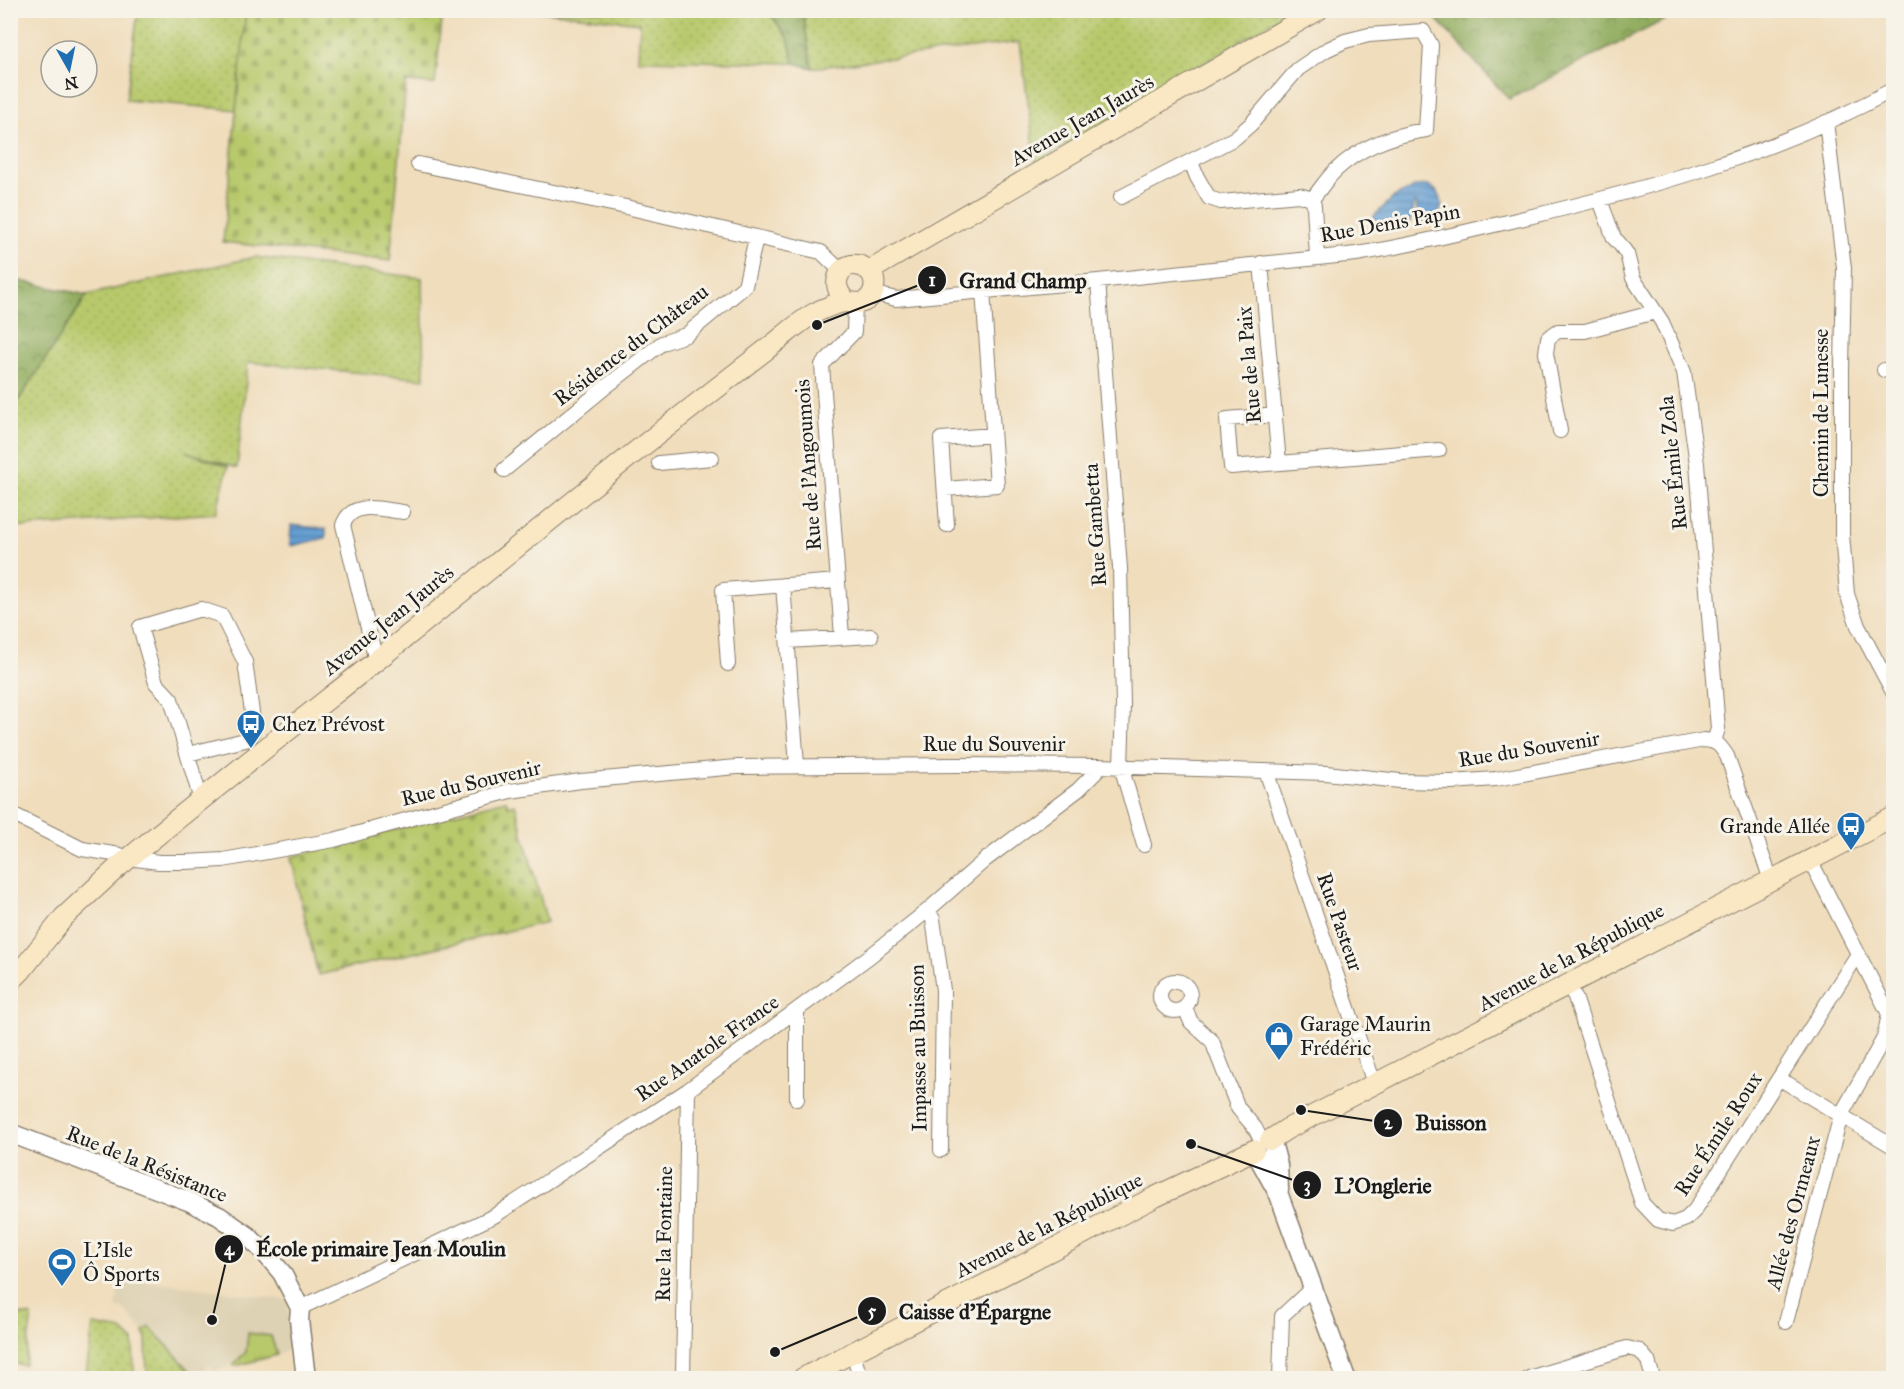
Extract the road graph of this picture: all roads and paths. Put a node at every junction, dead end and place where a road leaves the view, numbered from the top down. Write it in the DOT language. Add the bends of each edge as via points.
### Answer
graph roads {
  1 [pos="1318,10"];
  2 [pos="1893,89"];
  3 [pos="1826,122"];
  4 [pos="1191,162"];
  5 [pos="418,164"];
  6 [pos="1121,196"];
  7 [pos="1312,199"];
  8 [pos="1600,200"];
  9 [pos="756,238"];
  10 [pos="1317,257"];
  11 [pos="1261,263"];
  12 [pos="869,271"];
  13 [pos="838,278"];
  14 [pos="1098,281"];
  15 [pos="983,291"];
  16 [pos="873,293"];
  17 [pos="851,303"];
  18 [pos="1655,312"];
  19 [pos="813,315"];
  20 [pos="1275,415"];
  21 [pos="1560,430"];
  22 [pos="993,435"];
  23 [pos="1439,450"];
  24 [pos="712,458"];
  25 [pos="659,463"];
  26 [pos="1279,463"];
  27 [pos="504,470"];
  28 [pos="945,489"];
  29 [pos="403,512"];
  30 [pos="947,525"];
  31 [pos="837,581"];
  32 [pos="783,585"];
  33 [pos="871,636"];
  34 [pos="842,637"];
  35 [pos="788,641"];
  36 [pos="376,661"];
  37 [pos="728,664"];
  38 [pos="1893,694"];
  39 [pos="1714,741"];
  40 [pos="188,754"];
  41 [pos="797,765"];
  42 [pos="1098,766"];
  43 [pos="1121,766"];
  44 [pos="1266,771"];
  45 [pos="201,800"];
  46 [pos="10,813"];
  47 [pos="1893,817"];
  48 [pos="1144,845"];
  49 [pos="128,858"];
  50 [pos="1810,860"];
  51 [pos="1771,880"];
  52 [pos="927,910"];
  53 [pos="1858,954"];
  54 [pos="10,982"];
  55 [pos="1569,986"];
  56 [pos="1185,1008"];
  57 [pos="797,1010"];
  58 [pos="1780,1079"];
  59 [pos="1375,1086"];
  60 [pos="688,1090"];
  61 [pos="797,1099"];
  62 [pos="1841,1115"];
  63 [pos="10,1134"];
  64 [pos="1263,1146"];
  65 [pos="1893,1147"];
  66 [pos="941,1150"];
  67 [pos="1312,1288"];
  68 [pos="300,1308"];
  69 [pos="1786,1322"];
  70 [pos="852,1353"];
  71 [pos="306,1378"];
  72 [pos="683,1378"];
  73 [pos="803,1378"];
  74 [pos="861,1378"];
  75 [pos="1280,1378"];
  76 [pos="1346,1378"];
  77 [pos="1529,1378"];
  78 [pos="1653,1378"];
  1 -- 12 [label="main road, Avenue Jean Jaurès"];
  2 -- 3 [label="street, Rue Denis Papin"];
  3 -- 8 [label="street, Rue Denis Papin" via="1739,156"];
  3 -- 38 [label="street, Chemin de Lunesse" via="1844,268 1842,534 1847,594 1858,626"];
  4 -- 6 [label="street"];
  4 -- 7 [label="street" via="1209,198 1221,202 1299,195"];
  4 -- 7 [label="street" via="1235,138 1298,69 1326,50 1369,35 1423,31 1431,45 1426,130 1364,149 1336,170"];
  5 -- 9 [label="street"];
  7 -- 10 [label="street"];
  8 -- 10 [label="street, Rue Denis Papin" via="1397,248"];
  8 -- 18 [label="street, Rue Émile Zola" via="1614,238 1627,254 1633,278"];
  9 -- 13 [label="street" via="821,252"];
  9 -- 27 [label="street, Résidence du Château" via="745,286 686,335 662,343"];
  10 -- 11 [label="street, Rue Denis Papin"];
  11 -- 14 [label="street, Rue Denis Papin"];
  11 -- 20 [label="street, Rue de la Paix"];
  12 -- 13 [label="main road" via="863,266 848,266"];
  12 -- 16 [label="main road" via="875,285"];
  13 -- 17 [label="main road" via="838,292"];
  13 -- 19 [label="main road, Avenue Jean Jaurès"];
  14 -- 15 [label="street, Rue Denis Papin"];
  14 -- 43 [label="street, Rue Gambetta" via="1120,568"];
  15 -- 16 [label="street, Rue Denis Papin" via="896,299"];
  15 -- 22 [label="street"];
  16 -- 17 [label="main road" via="865,301"];
  17 -- 19 [label="main road, Avenue Jean Jaurès"];
  17 -- 31 [label="street, Rue de l'Angoumois" via="854,332 822,365"];
  18 -- 21 [label="street" via="1585,331 1558,331 1548,338 1546,353"];
  18 -- 39 [label="street, Rue Émile Zola" via="1684,372 1689,398 1718,729"];
  19 -- 36 [label="main road, Avenue Jean Jaurès"];
  20 -- 26 [label="street, Rue de la Paix"];
  20 -- 26 [label="street" via="1227,419 1231,467"];
  22 -- 28 [label="street" via="941,439"];
  22 -- 28 [label="street" via="997,486"];
  23 -- 26 [label="street"];
  24 -- 25 [label="street"];
  28 -- 30 [label="street"];
  29 -- 36 [label="street" via="362,508 351,511 343,525"];
  31 -- 32 [label="street"];
  31 -- 34 [label="street, Rue de l'Angoumois"];
  32 -- 35 [label="street"];
  32 -- 37 [label="street" via="723,590"];
  33 -- 34 [label="street"];
  34 -- 35 [label="street"];
  35 -- 41 [label="street"];
  36 -- 45 [label="main road, Avenue Jean Jaurès"];
  39 -- 44 [label="street, Rue du Souvenir" via="1496,779 1400,781"];
  39 -- 51 [label="street" via="1727,756"];
  40 -- 40 [label="street" via="171,699 156,683 140,627 201,609 222,616 245,662 254,727 249,739"];
  40 -- 45 [label="street"];
  41 -- 42 [label="street, Rue du Souvenir"];
  41 -- 49 [label="street, Rue du Souvenir" via="581,781 510,791 334,840 223,860 159,862"];
  42 -- 43 [label="street, Rue du Souvenir"];
  42 -- 52 [label="street, Rue Anatole France" via="1078,790 985,860"];
  43 -- 44 [label="street, Rue du Souvenir"];
  43 -- 48 [label="street, Rue Gambetta"];
  44 -- 59 [label="street, Rue Pasteur"];
  45 -- 49 [label="main road, Avenue Jean Jaurès"];
  46 -- 49 [label="street, Rue du Souvenir" via="82,849"];
  47 -- 50 [label="main road, Avenue de la République"];
  49 -- 54 [label="main road, Avenue Jean Jaurès" via="64,917"];
  50 -- 51 [label="main road, Avenue de la République"];
  50 -- 53 [label="street, Allée des Ormeaux"];
  51 -- 55 [label="main road, Avenue de la République"];
  52 -- 57 [label="street, Rue Anatole France"];
  52 -- 66 [label="street, Impasse au Buisson" via="933,919 943,990"];
  53 -- 58 [label="street, Rue Émile Roux"];
  53 -- 62 [label="street, Allée des Ormeaux" via="1889,1014 1884,1038"];
  55 -- 58 [label="street, Rue Émile Roux" via="1642,1203 1658,1220 1673,1224 1695,1210"];
  55 -- 59 [label="main road, Avenue de la République"];
  56 -- 64 [label="street" via="1191,1022 1212,1041 1238,1108 1255,1128"];
  57 -- 60 [label="street, Rue Anatole France"];
  57 -- 61 [label="street"];
  58 -- 62 [label="street"];
  59 -- 64 [label="main road, Avenue de la République" via="1287,1129"];
  60 -- 68 [label="street, Rue Anatole France" via="495,1216"];
  60 -- 72 [label="street, Rue la Fontaine"];
  62 -- 65 [label="street"];
  62 -- 69 [label="street, Allée des Ormeaux"];
  63 -- 68 [label="street, Rue de la Résistance" via="219,1216 265,1253 282,1273"];
  64 -- 67 [label="street"];
  64 -- 70 [label="main road, Avenue de la République" via="1214,1167"];
  67 -- 75 [label="street" via="1282,1316"];
  67 -- 76 [label="street"];
  68 -- 71 [label="street, Rue de la Résistance"];
  70 -- 73 [label="main road, Avenue de la République"];
  70 -- 74 [label="street"];
  77 -- 78 [label="street" via="1628,1348 1640,1351"];
}
